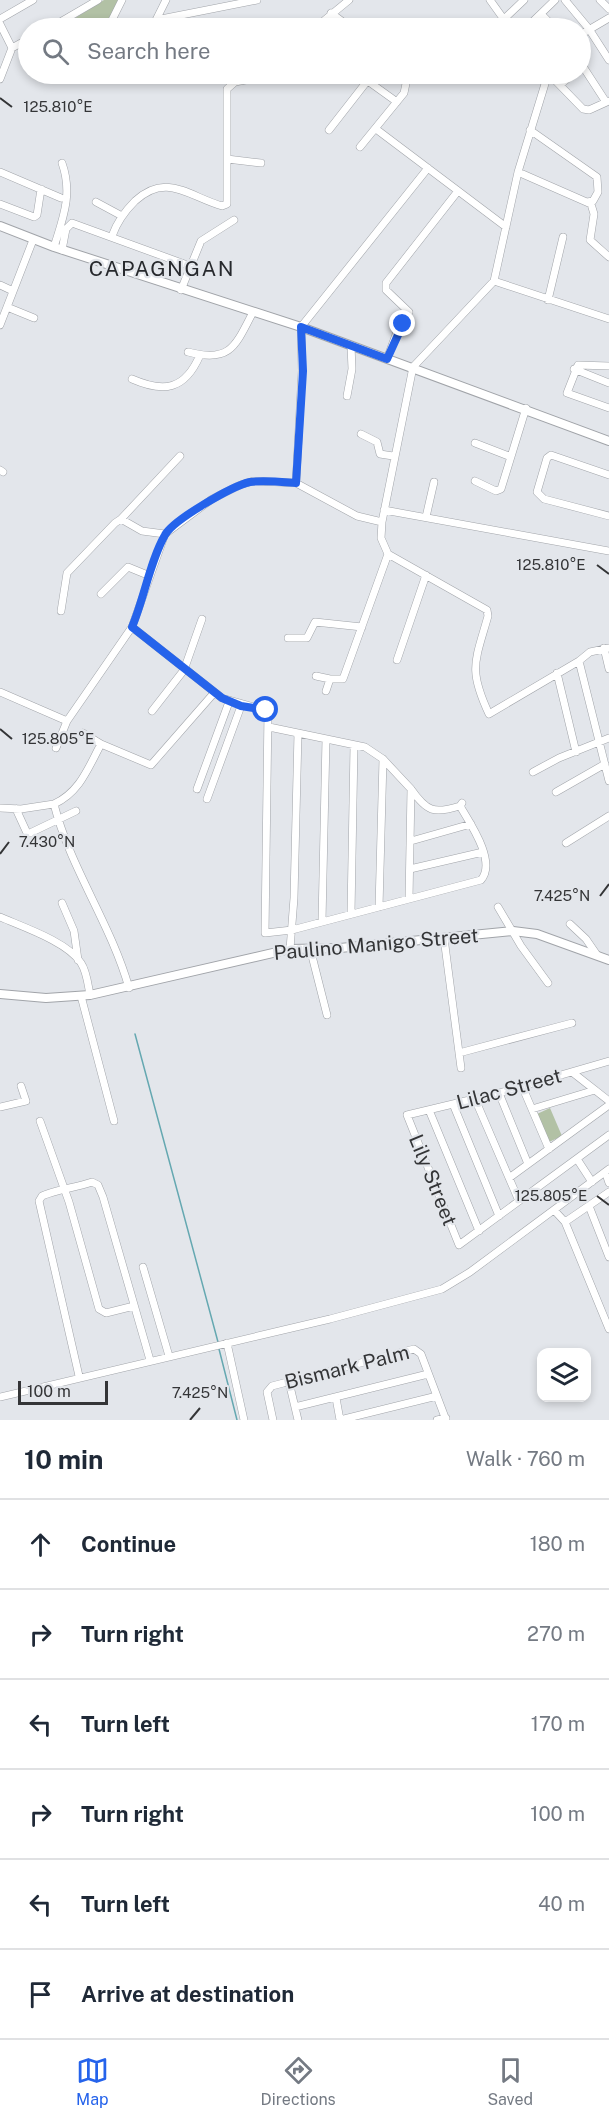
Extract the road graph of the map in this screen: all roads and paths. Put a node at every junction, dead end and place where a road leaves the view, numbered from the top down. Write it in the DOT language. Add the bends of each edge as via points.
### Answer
graph roads {
  1 [pos="33,0"];
  2 [pos="98,0"];
  3 [pos="122,0"];
  4 [pos="166,0"];
  5 [pos="257,0"];
  6 [pos="349,0"];
  7 [pos="490,0"];
  8 [pos="524,0"];
  9 [pos="555,0"];
  10 [pos="565,0"];
  11 [pos="600,0"];
  12 [pos="609,9"];
  13 [pos="331,13"];
  14 [pos="541,14"];
  15 [pos="68,18"];
  16 [pos="113,18"];
  17 [pos="157,18"];
  18 [pos="166,18"];
  19 [pos="326,18"];
  20 [pos="338,18"];
  21 [pos="503,18"];
  22 [pos="506,18"];
  23 [pos="537,18"];
  24 [pos="545,18"];
  25 [pos="580,18"];
  26 [pos="609,18"];
  27 [pos="0,21"];
  28 [pos="591,28"];
  29 [pos="591,32"];
  30 [pos="18,45"];
  31 [pos="12,48"];
  32 [pos="609,60"];
  33 [pos="0,79"];
  34 [pos="591,79"];
  35 [pos="232,84"];
  36 [pos="366,84"];
  37 [pos="372,84"];
  38 [pos="407,84"];
  39 [pos="546,84"];
  40 [pos="560,85"];
  41 [pos="397,102"];
  42 [pos="608,102"];
  43 [pos="376,129"];
  44 [pos="329,130"];
  45 [pos="530,130"];
  46 [pos="360,147"];
  47 [pos="227,159"];
  48 [pos="62,163"];
  49 [pos="261,163"];
  50 [pos="428,168"];
  51 [pos="0,172"];
  52 [pos="518,172"];
  53 [pos="41,189"];
  54 [pos="458,191"];
  55 [pos="61,198"];
  56 [pos="96,202"];
  57 [pos="587,202"];
  58 [pos="0,204"];
  59 [pos="122,216"];
  60 [pos="234,220"];
  61 [pos="0,226"];
  62 [pos="506,227"];
  63 [pos="112,236"];
  64 [pos="563,237"];
  65 [pos="33,240"];
  66 [pos="58,249"];
  67 [pos="609,257"];
  68 [pos="190,266"];
  69 [pos="494,281"];
  70 [pos="0,285"];
  71 [pos="181,290"];
  72 [pos="13,291"];
  73 [pos="548,300"];
  74 [pos="7,307"];
  75 [pos="253,312"];
  76 [pos="34,318"];
  77 [pos="609,319"];
  78 [pos="0,325"];
  79 [pos="301,327"];
  80 [pos="351,346"];
  81 [pos="188,352"];
  82 [pos="200,356"];
  83 [pos="387,359"];
  84 [pos="609,366"];
  85 [pos="413,368"];
  86 [pos="574,369"];
  87 [pos="132,379"];
  88 [pos="609,383"];
  89 [pos="347,396"];
  90 [pos="526,408"];
  91 [pos="609,408"];
  92 [pos="361,434"];
  93 [pos="609,441"];
  94 [pos="475,443"];
  95 [pos="180,456"];
  96 [pos="393,456"];
  97 [pos="511,457"];
  98 [pos="609,475"];
  99 [pos="475,481"];
  100 [pos="434,482"];
  101 [pos="296,483"];
  102 [pos="384,510"];
  103 [pos="609,516"];
  104 [pos="426,517"];
  105 [pos="121,519"];
  106 [pos="382,522"];
  107 [pos="165,534"];
  108 [pos="609,551"];
  109 [pos="388,554"];
  110 [pos="426,575"];
  111 [pos="150,576"];
  112 [pos="101,594"];
  113 [pos="61,611"];
  114 [pos="202,619"];
  115 [pos="132,627"];
  116 [pos="362,627"];
  117 [pos="288,638"];
  118 [pos="607,648"];
  119 [pos="397,660"];
  120 [pos="579,661"];
  121 [pos="609,669"];
  122 [pos="184,670"];
  123 [pos="557,673"];
  124 [pos="316,676"];
  125 [pos="330,679"];
  126 [pos="326,691"];
  127 [pos="0,692"];
  128 [pos="214,693"];
  129 [pos="229,702"];
  130 [pos="241,706"];
  131 [pos="152,711"];
  132 [pos="66,722"];
  133 [pos="269,728"];
  134 [pos="83,733"];
  135 [pos="298,733"];
  136 [pos="609,738"];
  137 [pos="326,739"];
  138 [pos="599,742"];
  139 [pos="101,744"];
  140 [pos="354,746"];
  141 [pos="56,748"];
  142 [pos="576,752"];
  143 [pos="383,759"];
  144 [pos="605,764"];
  145 [pos="533,772"];
  146 [pos="609,781"];
  147 [pos="197,789"];
  148 [pos="411,789"];
  149 [pos="556,792"];
  150 [pos="207,799"];
  151 [pos="54,804"];
  152 [pos="0,808"];
  153 [pos="16,809"];
  154 [pos="76,811"];
  155 [pos="609,816"];
  156 [pos="58,820"];
  157 [pos="471,824"];
  158 [pos="411,841"];
  159 [pos="566,843"];
  160 [pos="483,852"];
  161 [pos="410,869"];
  162 [pos="409,899"];
  163 [pos="62,903"];
  164 [pos="379,907"];
  165 [pos="498,907"];
  166 [pos="351,913"];
  167 [pos="0,917"];
  168 [pos="322,921"];
  169 [pos="570,924"];
  170 [pos="292,930"];
  171 [pos="513,931"];
  172 [pos="444,938"];
  173 [pos="310,948"];
  174 [pos="290,949"];
  175 [pos="597,955"];
  176 [pos="78,960"];
  177 [pos="609,960"];
  178 [pos="548,982"];
  179 [pos="129,988"];
  180 [pos="0,994"];
  181 [pos="86,995"];
  182 [pos="327,1015"];
  183 [pos="572,1023"];
  184 [pos="459,1053"];
  185 [pos="609,1061"];
  186 [pos="600,1063"];
  187 [pos="461,1068"];
  188 [pos="609,1070"];
  189 [pos="572,1072"];
  190 [pos="21,1086"];
  191 [pos="522,1086"];
  192 [pos="595,1090"];
  193 [pos="499,1093"];
  194 [pos="475,1099"];
  195 [pos="609,1103"];
  196 [pos="453,1104"];
  197 [pos="0,1107"];
  198 [pos="532,1109"];
  199 [pos="429,1110"];
  200 [pos="407,1115"];
  201 [pos="40,1120"];
  202 [pos="114,1121"];
  203 [pos="609,1135"];
  204 [pos="549,1149"];
  205 [pos="577,1158"];
  206 [pos="528,1164"];
  207 [pos="608,1176"];
  208 [pos="509,1178"];
  209 [pos="592,1182"];
  210 [pos="65,1191"];
  211 [pos="609,1192"];
  212 [pos="519,1201"];
  213 [pos="589,1206"];
  214 [pos="554,1210"];
  215 [pos="499,1216"];
  216 [pos="565,1222"];
  217 [pos="479,1231"];
  218 [pos="609,1257"];
  219 [pos="142,1267"];
  220 [pos="134,1306"];
  221 [pos="609,1329"];
  222 [pos="227,1343"];
  223 [pos="169,1356"];
  224 [pos="150,1360"];
  225 [pos="428,1374"];
  226 [pos="79,1376"];
  227 [pos="289,1382"];
  228 [pos="437,1396"];
  229 [pos="0,1397"];
  230 [pos="336,1398"];
  231 [pos="295,1407"];
  232 [pos="446,1419"];
  233 [pos="244,1420"];
  234 [pos="273,1420"];
  235 [pos="298,1420"];
  236 [pos="340,1420"];
  237 [pos="437,1420"];
  1 -- 27 [label="street"];
  2 -- 15 [label="street"];
  3 -- 16 [label="street"];
  4 -- 17 [label="street"];
  5 -- 18 [label="street"];
  6 -- 13 [label="street"];
  7 -- 21 [label="street"];
  8 -- 22 [label="street"];
  9 -- 14 [label="street"];
  10 -- 25 [label="street"];
  11 -- 12 [label="street"];
  13 -- 19 [label="street"];
  13 -- 20 [label="street"];
  14 -- 23 [label="street"];
  14 -- 24 [label="street"];
  26 -- 28 [label="street"];
  27 -- 31 [label="street"];
  29 -- 32 [label="street"];
  30 -- 31 [label="street"];
  31 -- 33 [label="street"];
  34 -- 42 [label="street"];
  35 -- 47 [label="street" via="226,93"];
  36 -- 44 [label="street"];
  37 -- 41 [label="street"];
  38 -- 41 [label="street"];
  39 -- 45 [label="street"];
  40 -- 42 [label="street" via="585,110"];
  41 -- 43 [label="street"];
  43 -- 46 [label="street"];
  43 -- 50 [label="street"];
  45 -- 52 [label="street"];
  45 -- 57 [label="street" via="597,177 598,192 593,201"];
  47 -- 49 [label="street"];
  47 -- 59 [label="street" via="229,196 225,206 158,186 147,190"];
  48 -- 66 [label="street" via="67,203"];
  50 -- 54 [label="street"];
  50 -- 79 [label="street"];
  51 -- 53 [label="street"];
  52 -- 57 [label="street"];
  52 -- 62 [label="street"];
  53 -- 55 [label="street"];
  53 -- 58 [label="street" via="34,217"];
  54 -- 62 [label="street"];
  54 -- 83 [label="street" via="386,284 386,290 409,312"];
  56 -- 59 [label="street"];
  57 -- 67 [label="street" via="594,214 590,240"];
  59 -- 63 [label="street"];
  60 -- 68 [label="street" via="204,237"];
  61 -- 65 [label="street"];
  62 -- 69 [label="street"];
  63 -- 66 [label="street" via="69,224"];
  63 -- 68 [label="street"];
  64 -- 73 [label="street"];
  65 -- 66 [label="street"];
  65 -- 72 [label="street"];
  66 -- 71 [label="street"];
  68 -- 71 [label="street"];
  69 -- 73 [label="street"];
  69 -- 85 [label="street"];
  70 -- 72 [label="street"];
  71 -- 75 [label="street"];
  72 -- 74 [label="street"];
  73 -- 77 [label="street"];
  74 -- 76 [label="street"];
  74 -- 78 [label="street"];
  75 -- 79 [label="street"];
  75 -- 82 [label="street" via="227,352 215,357"];
  79 -- 80 [label="street"];
  79 -- 101 [label="street" via="303,371"];
  80 -- 83 [label="street"];
  80 -- 89 [label="street"];
  81 -- 82 [label="street"];
  82 -- 87 [label="street" via="186,378 167,387 155,388"];
  83 -- 85 [label="street"];
  84 -- 86 [label="street" via="580,364"];
  85 -- 90 [label="street"];
  85 -- 96 [label="street"];
  86 -- 88 [label="street"];
  86 -- 91 [label="street" via="567,393"];
  90 -- 93 [label="street"];
  90 -- 97 [label="street"];
  92 -- 96 [label="street" via="377,442 380,454"];
  94 -- 97 [label="street"];
  95 -- 105 [label="street"];
  96 -- 102 [label="street"];
  97 -- 99 [label="street" via="500,490"];
  98 -- 103 [label="street" via="551,455 537,492 544,499"];
  100 -- 104 [label="street"];
  101 -- 106 [label="street" via="357,516"];
  101 -- 107 [label="street" via="240,485 212,499"];
  102 -- 104 [label="street"];
  102 -- 106 [label="street"];
  104 -- 108 [label="street"];
  105 -- 107 [label="street" via="142,531"];
  105 -- 113 [label="street" via="68,571"];
  106 -- 109 [label="street" via="381,538"];
  107 -- 111 [label="street"];
  109 -- 110 [label="street"];
  109 -- 116 [label="street"];
  110 -- 119 [label="street"];
  110 -- 123 [label="street" via="488,613 475,672 477,688 489,714"];
  111 -- 112 [label="street" via="125,568"];
  111 -- 115 [label="street"];
  114 -- 122 [label="street"];
  115 -- 122 [label="street"];
  115 -- 132 [label="street"];
  116 -- 117 [label="street" via="315,622 307,638"];
  116 -- 125 [label="street" via="343,679"];
  118 -- 120 [label="street" via="590,652"];
  118 -- 121 [label="street"];
  120 -- 123 [label="street"];
  120 -- 138 [label="street"];
  122 -- 128 [label="street"];
  122 -- 131 [label="street"];
  123 -- 142 [label="street"];
  124 -- 125 [label="street"];
  125 -- 126 [label="street"];
  127 -- 132 [label="street"];
  128 -- 129 [label="street"];
  128 -- 139 [label="street" via="152,765"];
  129 -- 130 [label="street"];
  129 -- 147 [label="street"];
  130 -- 133 [label="street" via="265,709"];
  130 -- 150 [label="street"];
  132 -- 141 [label="street"];
  133 -- 135 [label="street"];
  133 -- 170 [label="street" via="264,932"];
  134 -- 139 [label="street"];
  135 -- 137 [label="street"];
  135 -- 170 [label="street"];
  136 -- 138 [label="street"];
  137 -- 140 [label="street"];
  137 -- 168 [label="street"];
  138 -- 142 [label="street"];
  138 -- 144 [label="street"];
  139 -- 151 [label="street" via="78,786"];
  140 -- 143 [label="street" via="365,747"];
  140 -- 166 [label="street"];
  142 -- 145 [label="street"];
  143 -- 148 [label="street"];
  143 -- 164 [label="street"];
  144 -- 146 [label="street"];
  144 -- 149 [label="street"];
  148 -- 157 [label="street" via="434,812 461,805"];
  148 -- 158 [label="street"];
  151 -- 153 [label="street"];
  151 -- 156 [label="street"];
  152 -- 153 [label="street"];
  153 -- 156 [label="street" via="27,833"];
  154 -- 156 [label="street"];
  155 -- 159 [label="street"];
  156 -- 179 [label="street" via="120,957"];
  157 -- 158 [label="street"];
  157 -- 160 [label="street"];
  158 -- 161 [label="street"];
  160 -- 161 [label="street"];
  160 -- 162 [label="street" via="486,872 481,880"];
  161 -- 162 [label="street"];
  162 -- 164 [label="street"];
  163 -- 176 [label="street" via="74,931"];
  164 -- 166 [label="street"];
  165 -- 171 [label="street"];
  166 -- 168 [label="street"];
  167 -- 176 [label="street" via="53,941"];
  168 -- 170 [label="street"];
  169 -- 175 [label="street"];
  170 -- 174 [label="street"];
  171 -- 172 [label="street, Paulino Manigo Street"];
  171 -- 175 [label="street, Paulino Manigo Street" via="537,934"];
  171 -- 178 [label="street"];
  172 -- 173 [label="street, Paulino Manigo Street"];
  172 -- 184 [label="street"];
  173 -- 174 [label="street, Paulino Manigo Street"];
  173 -- 182 [label="street"];
  174 -- 179 [label="street, Paulino Manigo Street"];
  175 -- 177 [label="street, Paulino Manigo Street"];
  176 -- 181 [label="street"];
  179 -- 181 [label="street, Paulino Manigo Street"];
  180 -- 181 [label="street, Paulino Manigo Street" via="46,998"];
  181 -- 202 [label="street"];
  183 -- 184 [label="street"];
  184 -- 187 [label="street"];
  185 -- 186 [label="street, Lilac Street"];
  186 -- 188 [label="street"];
  186 -- 189 [label="street, Lilac Street"];
  189 -- 191 [label="street, Lilac Street"];
  189 -- 192 [label="street"];
  190 -- 197 [label="street" via="26,1101"];
  191 -- 193 [label="street, Lilac Street"];
  191 -- 198 [label="street"];
  192 -- 195 [label="street"];
  192 -- 198 [label="street"];
  193 -- 194 [label="street, Lilac Street"];
  193 -- 206 [label="street"];
  194 -- 196 [label="street, Lilac Street"];
  194 -- 208 [label="street"];
  195 -- 204 [label="street"];
  196 -- 199 [label="street, Lilac Street"];
  196 -- 215 [label="street"];
  198 -- 204 [label="street"];
  199 -- 200 [label="street, Lilac Street"];
  199 -- 217 [label="street, Lily Street"];
  200 -- 217 [label="street, Lily Street" via="459,1245"];
  201 -- 210 [label="street"];
  203 -- 205 [label="street"];
  204 -- 206 [label="street"];
  205 -- 209 [label="street"];
  205 -- 212 [label="street"];
  206 -- 208 [label="street"];
  207 -- 209 [label="street"];
  208 -- 212 [label="street"];
  209 -- 214 [label="street"];
  210 -- 220 [label="street" via="99,1309 106,1313"];
  210 -- 220 [label="street" via="92,1182 99,1186"];
  210 -- 226 [label="street" via="53,1191 39,1201"];
  211 -- 213 [label="street"];
  212 -- 215 [label="street"];
  213 -- 216 [label="street"];
  213 -- 218 [label="street"];
  214 -- 216 [label="street"];
  214 -- 222 [label="street" via="442,1289"];
  215 -- 217 [label="street"];
  216 -- 221 [label="street"];
  219 -- 223 [label="street"];
  220 -- 224 [label="street"];
  222 -- 223 [label="street"];
  222 -- 233 [label="street"];
  223 -- 224 [label="street"];
  224 -- 226 [label="street"];
  225 -- 227 [label="street, Bismark Palm" via="421,1354 414,1349"];
  225 -- 228 [label="street, Bismark Palm"];
  225 -- 230 [label="street"];
  226 -- 229 [label="street"];
  227 -- 231 [label="street"];
  227 -- 234 [label="street, Bismark Palm" via="268,1390"];
  228 -- 232 [label="street, Bismark Palm"];
  228 -- 236 [label="street"];
  230 -- 231 [label="street"];
  230 -- 236 [label="street"];
  231 -- 235 [label="street"];
  232 -- 237 [label="street"];
}
